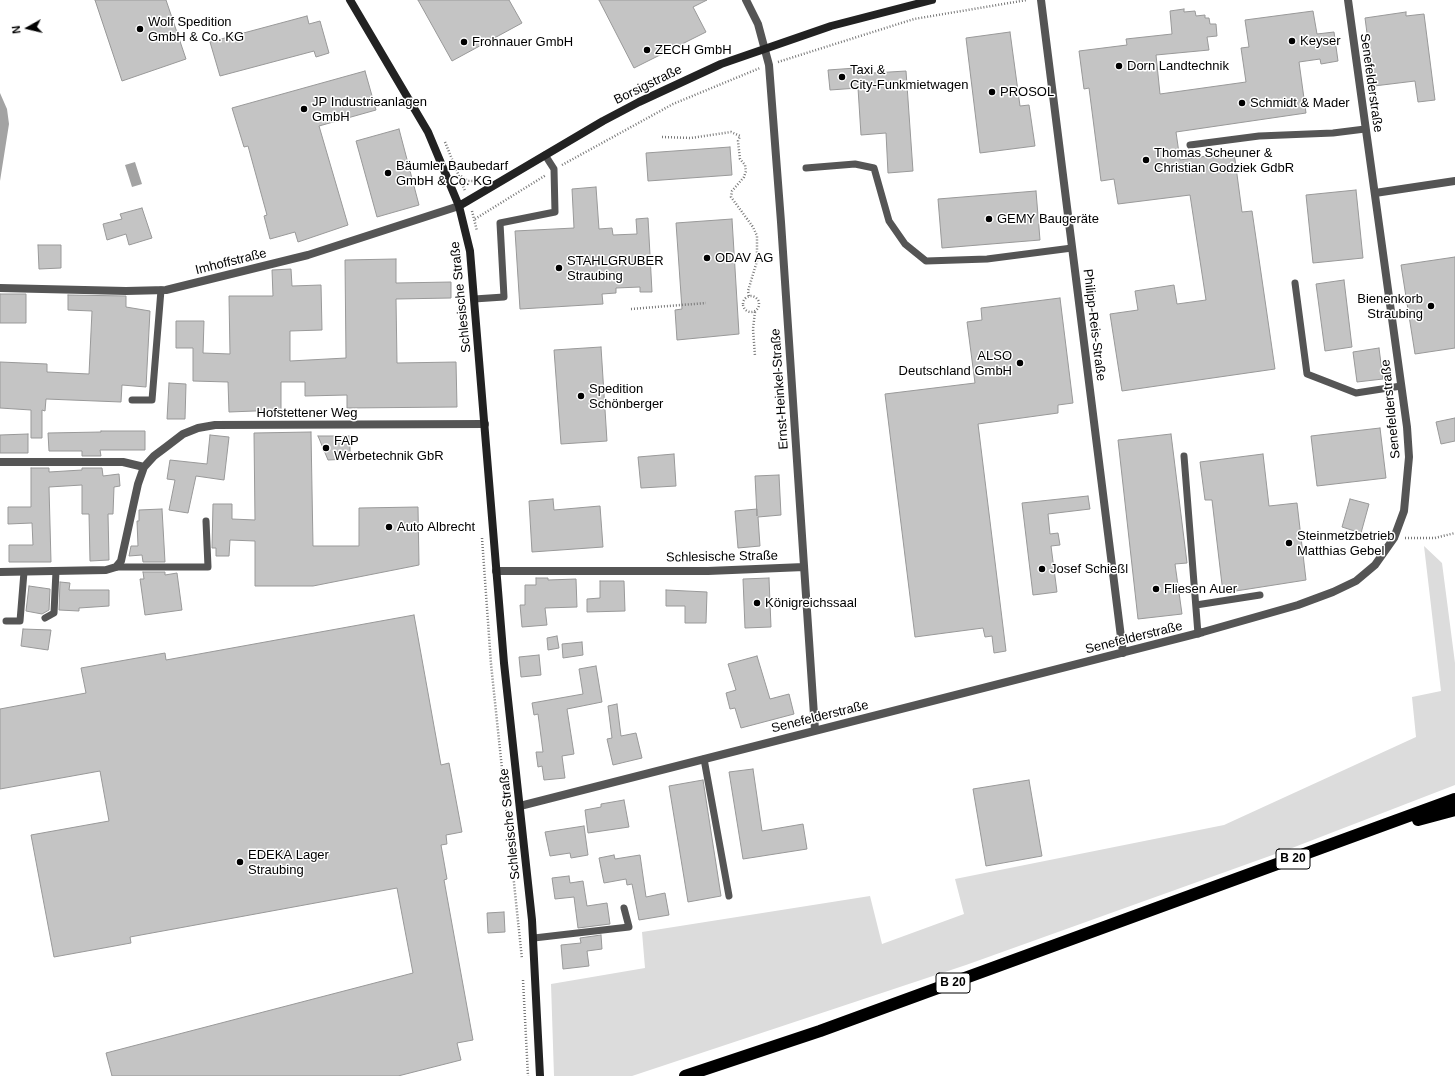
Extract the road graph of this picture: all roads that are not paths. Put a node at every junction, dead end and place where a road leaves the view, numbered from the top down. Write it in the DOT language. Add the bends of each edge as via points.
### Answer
graph roads {
  1 [pos="350,0"];
  2 [pos="746,0"];
  3 [pos="932,0"];
  4 [pos="1041,0"];
  5 [pos="1348,0"];
  6 [pos="764,48"];
  7 [pos="1366,129"];
  8 [pos="1190,145"];
  9 [pos="545,155"];
  10 [pos="806,168"];
  11 [pos="1455,181"];
  12 [pos="1374,193"];
  13 [pos="459,206"];
  14 [pos="1072,248"];
  15 [pos="1295,283"];
  16 [pos="0,288"];
  17 [pos="161,290"];
  18 [pos="474,299"];
  19 [pos="1402,386"];
  20 [pos="132,400"];
  21 [pos="485,424"];
  22 [pos="1184,456"];
  23 [pos="0,462"];
  24 [pos="144,467"];
  25 [pos="206,521"];
  26 [pos="116,567"];
  27 [pos="804,567"];
  28 [pos="56,571"];
  29 [pos="496,571"];
  30 [pos="0,572"];
  31 [pos="24,572"];
  32 [pos="1260,595"];
  33 [pos="1196,605"];
  34 [pos="45,618"];
  35 [pos="6,621"];
  36 [pos="1198,634"];
  37 [pos="1123,653"];
  38 [pos="815,730"];
  39 [pos="704,759"];
  40 [pos="1455,798"];
  41 [pos="520,806"];
  42 [pos="1455,810"];
  43 [pos="1366,832"];
  44 [pos="729,896"];
  45 [pos="624,908"];
  46 [pos="534,938"];
  47 [pos="540,1076"];
  48 [pos="685,1076"];
  1 -- 13 [label="street, Schlesische Straße" via="428,132"];
  2 -- 6 [label="street, Ernst-Heinkel-Straße" via="758,24"];
  3 -- 6 [label="street, Borsigstraße" via="863,17"];
  4 -- 14 [label="street, Philipp-Reis-Straße"];
  5 -- 7 [label="street, Senefelderstraße"];
  6 -- 9 [label="street, Borsigstraße" via="721,64 639,102"];
  6 -- 27 [label="street, Ernst-Heinkel-Straße" via="769,65"];
  7 -- 8 [label="lane" via="1259,136"];
  7 -- 12 [label="street, Senefelderstraße"];
  9 -- 13 [label="street, Borsigstraße"];
  9 -- 18 [label="lane" via="554,169 555,212 500,223 504,297"];
  10 -- 14 [label="lane" via="855,164 874,168 889,221 905,244 926,261 987,259"];
  11 -- 12 [label="street"];
  12 -- 19 [label="street, Senefelderstraße"];
  13 -- 17 [label="street, Imhoffstraße" via="308,255"];
  13 -- 18 [label="street, Schlesische Straße" via="470,250"];
  14 -- 37 [label="street, Philipp-Reis-Straße"];
  15 -- 19 [label="lane" via="1307,374 1356,393"];
  16 -- 17 [label="street, Imhoffstraße"];
  17 -- 20 [label="lane" via="152,400"];
  18 -- 21 [label="street, Schlesische Straße"];
  19 -- 36 [label="street, Senefelderstraße" via="1409,457 1404,511 1394,538 1374,565 1356,581 1298,605"];
  21 -- 24 [label="street, Hofstettener Weg" via="215,425 183,434"];
  21 -- 29 [label="street, Schlesische Straße"];
  22 -- 33 [label="lane"];
  23 -- 24 [label="street" via="123,462"];
  24 -- 26 [label="street, Hofstettener Weg" via="121,561"];
  25 -- 26 [label="lane" via="208,567"];
  26 -- 28 [label="street" via="106,570"];
  27 -- 29 [label="street, Schlesische Straße" via="708,571"];
  27 -- 38 [label="street, Ernst-Heinkel-Straße"];
  28 -- 31 [label="street"];
  28 -- 34 [label="lane" via="54,613"];
  29 -- 41 [label="street, Schlesische Straße"];
  30 -- 31 [label="street"];
  31 -- 35 [label="lane" via="20,621"];
  32 -- 33 [label="lane"];
  33 -- 36 [label="lane"];
  36 -- 37 [label="street, Senefelderstraße"];
  37 -- 38 [label="street, Senefelderstraße"];
  38 -- 39 [label="street, Senefelderstraße"];
  39 -- 41 [label="street, Senefelderstraße"];
  39 -- 44 [label="lane"];
  40 -- 43 [label="highway, B 20"];
  41 -- 46 [label="street, Schlesische Straße"];
  42 -- 43 [label="highway"];
  43 -- 48 [label="highway, B 20" via="835,1026"];
  45 -- 46 [label="lane" via="629,927"];
  46 -- 47 [label="street, Schlesische Straße"];
}
